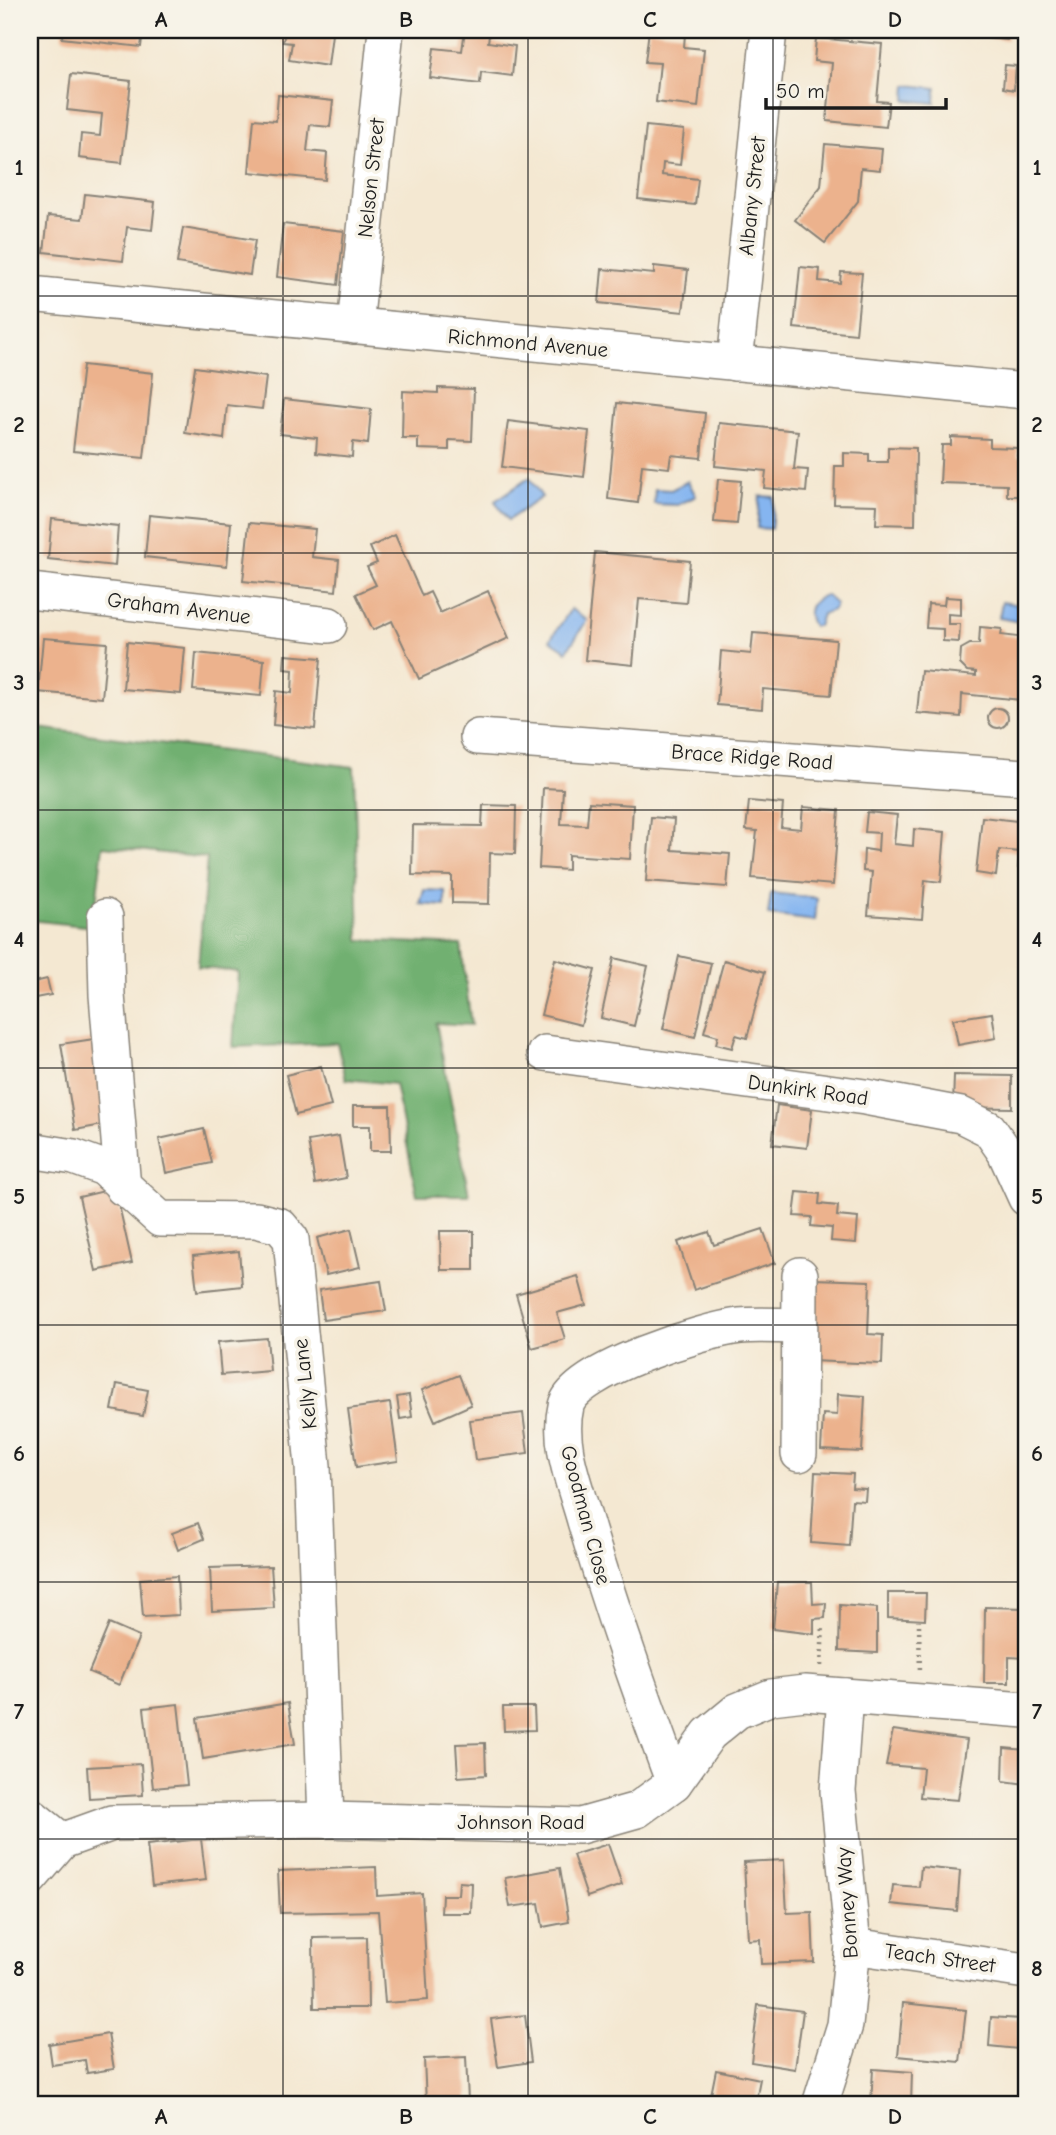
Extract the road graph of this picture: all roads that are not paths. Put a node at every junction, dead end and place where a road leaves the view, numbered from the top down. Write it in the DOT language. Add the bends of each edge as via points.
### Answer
graph roads {
  1 [pos="386,30"];
  2 [pos="769,30"];
  3 [pos="30,294"];
  4 [pos="355,326"];
  5 [pos="735,363"];
  6 [pos="1026,391"];
  7 [pos="30,591"];
  8 [pos="329,625"];
  9 [pos="478,737"];
  10 [pos="1026,777"];
  11 [pos="105,918"];
  12 [pos="545,1054"];
  13 [pos="30,1150"];
  14 [pos="123,1188"];
  15 [pos="1026,1199"];
  16 [pos="800,1275"];
  17 [pos="799,1326"];
  18 [pos="799,1454"];
  19 [pos="832,1695"];
  20 [pos="1026,1710"];
  21 [pos="674,1783"];
  22 [pos="30,1815"];
  23 [pos="326,1820"];
  24 [pos="62,1841"];
  25 [pos="30,1878"];
  26 [pos="853,1945"];
  27 [pos="1026,1971"];
  28 [pos="820,2105"];
  1 -- 4 [label="street, Nelson Street"];
  2 -- 5 [label="street, Albany Street"];
  3 -- 4 [label="street, Richmond Avenue"];
  4 -- 5 [label="street, Richmond Avenue"];
  5 -- 6 [label="street, Richmond Avenue"];
  7 -- 8 [label="street, Graham Avenue"];
  9 -- 10 [label="street, Brace Ridge Road"];
  11 -- 14 [label="street"];
  12 -- 15 [label="street, Dunkirk Road" via="865,1097 961,1115 989,1129"];
  13 -- 14 [label="street, Kelly Lane" via="74,1157 104,1168"];
  14 -- 23 [label="street, Kelly Lane" via="160,1219 256,1220 280,1226 290,1238 313,1466"];
  16 -- 17 [label="street"];
  17 -- 18 [label="street"];
  17 -- 21 [label="street, Goodman Close" via="739,1326 648,1353 584,1382 566,1404 564,1447 609,1602"];
  19 -- 20 [label="street, Johnson Road"];
  19 -- 21 [label="street, Johnson Road" via="771,1697 737,1711 709,1734"];
  19 -- 26 [label="street, Bonney Way"];
  21 -- 23 [label="street, Johnson Road" via="637,1810 580,1826"];
  22 -- 24 [label="street"];
  23 -- 24 [label="street, Johnson Road" via="112,1823"];
  24 -- 25 [label="street, Johnson Road"];
  26 -- 27 [label="street, Teach Street"];
  26 -- 28 [label="street, Bonney Way" via="845,2025"];
}
